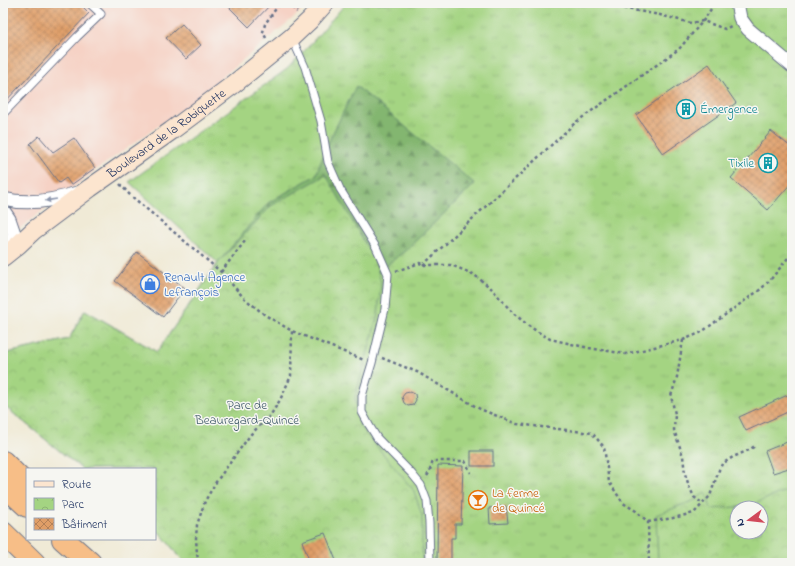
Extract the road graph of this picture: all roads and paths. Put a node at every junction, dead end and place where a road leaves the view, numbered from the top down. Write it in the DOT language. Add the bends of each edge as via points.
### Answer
graph roads {
  1 [pos="90,3"];
  2 [pos="280,3"];
  3 [pos="325,3"];
  4 [pos="594,3"];
  5 [pos="715,3"];
  6 [pos="740,10"];
  7 [pos="703,21"];
  8 [pos="292,37"];
  9 [pos="268,42"];
  10 [pos="792,66"];
  11 [pos="3,114"];
  12 [pos="120,184"];
  13 [pos="88,189"];
  14 [pos="3,199"];
  15 [pos="3,210"];
  16 [pos="245,241"];
  17 [pos="10,243"];
  18 [pos="792,253"];
  19 [pos="3,256"];
  20 [pos="423,265"];
  21 [pos="221,272"];
  22 [pos="388,274"];
  23 [pos="292,331"];
  24 [pos="683,340"];
  25 [pos="374,354"];
  26 [pos="372,363"];
  27 [pos="755,446"];
  28 [pos="3,462"];
  29 [pos="471,474"];
  30 [pos="3,484"];
  31 [pos="26,485"];
  32 [pos="421,485"];
  33 [pos="702,503"];
  34 [pos="26,505"];
  35 [pos="648,522"];
  36 [pos="3,533"];
  37 [pos="64,540"];
  38 [pos="78,540"];
  39 [pos="34,563"];
  40 [pos="90,563"];
  41 [pos="97,563"];
  42 [pos="199,563"];
  43 [pos="430,563"];
  44 [pos="649,563"];
  1 -- 11 [label="lane" via="100,14"];
  2 -- 9 [label="path" via="265,24 263,32"];
  3 -- 8 [label="main road, Boulevard de la Robiquette"];
  4 -- 7 [label="path" via="691,23"];
  5 -- 7 [label="path"];
  6 -- 7 [label="path" via="725,29"];
  6 -- 10 [label="street" via="748,29"];
  7 -- 20 [label="path" via="679,49 576,122"];
  8 -- 13 [label="main road, Boulevard de la Robiquette" via="171,131"];
  8 -- 22 [label="lane" via="305,67 319,113 328,162 340,189 376,247"];
  12 -- 21 [label="path"];
  13 -- 14 [label="street, one-way" via="45,201"];
  13 -- 17 [label="main road, Boulevard de la Robiquette" via="34,230"];
  15 -- 17 [label="street" via="8,219"];
  16 -- 21 [label="path"];
  17 -- 19 [label="main road, Boulevard de la Robiquette"];
  18 -- 24 [label="path" via="761,289 700,333"];
  20 -- 22 [label="path" via="420,263"];
  20 -- 24 [label="path" via="451,265 473,274 491,288 512,312 550,339 626,354"];
  21 -- 23 [label="path" via="244,298 264,315"];
  22 -- 25 [label="lane" via="385,310"];
  23 -- 26 [label="path"];
  23 -- 42 [label="path" via="291,376 280,400 270,416 251,434 204,501 197,525"];
  24 -- 33 [label="path" via="671,396 674,430 689,486 694,497"];
  25 -- 26 [label="lane"];
  25 -- 35 [label="path" via="417,372 480,409 517,424 592,433 604,447 609,482 622,503"];
  26 -- 32 [label="lane" via="362,396 362,412 377,438"];
  27 -- 33 [label="path" via="722,464 710,496"];
  28 -- 31 [label="highway"];
  29 -- 32 [label="path" via="465,461 433,460 429,473"];
  30 -- 34 [label="highway"];
  32 -- 43 [label="lane" via="427,501"];
  33 -- 35 [label="path" via="694,513"];
  35 -- 44 [label="path"];
  36 -- 39 [label="highway"];
  37 -- 40 [label="highway"];
  38 -- 41 [label="highway"];
}
